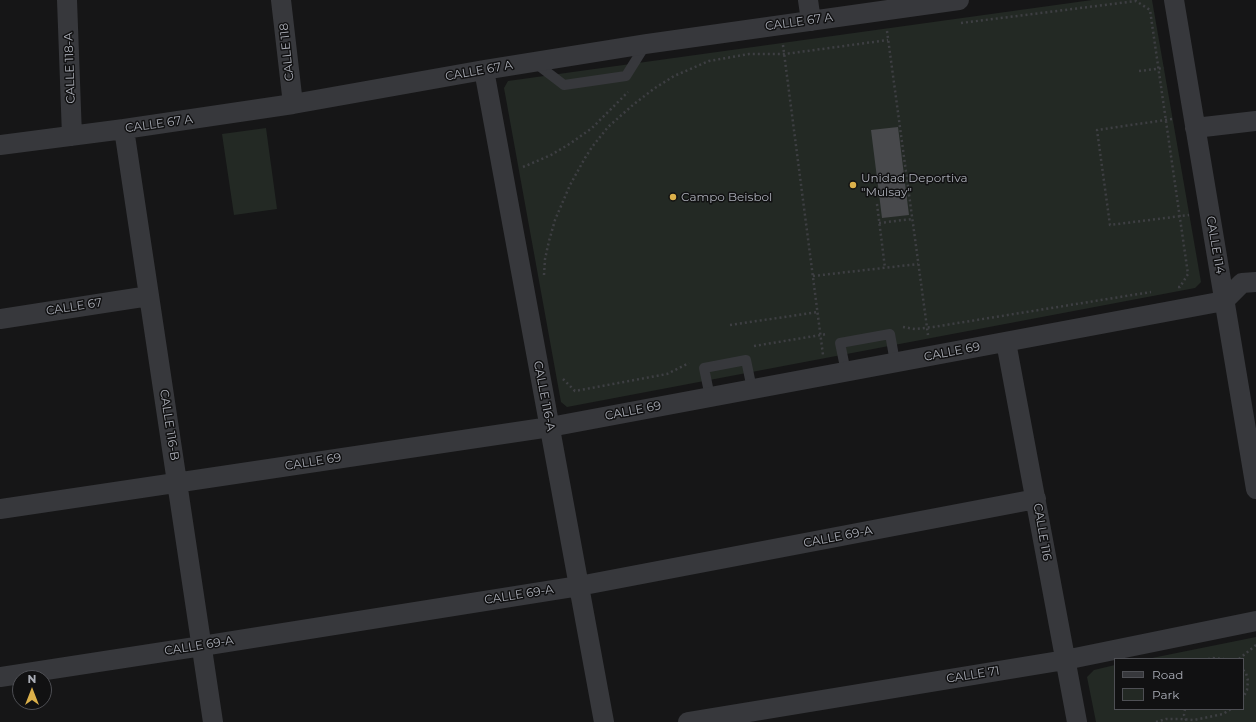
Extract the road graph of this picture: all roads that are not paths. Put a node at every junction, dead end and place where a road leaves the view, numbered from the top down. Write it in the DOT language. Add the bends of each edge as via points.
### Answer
graph roads {
  1 [pos="67,0"];
  2 [pos="281,0"];
  3 [pos="808,0"];
  4 [pos="959,0"];
  5 [pos="1174,0"];
  6 [pos="811,21"];
  7 [pos="646,44"];
  8 [pos="534,62"];
  9 [pos="484,70"];
  10 [pos="293,104"];
  11 [pos="1256,120"];
  12 [pos="1195,128"];
  13 [pos="124,129"];
  14 [pos="72,136"];
  15 [pos="0,145"];
  16 [pos="1256,282"];
  17 [pos="149,296"];
  18 [pos="1224,301"];
  19 [pos="0,319"];
  20 [pos="1006,342"];
  21 [pos="895,362"];
  22 [pos="846,372"];
  23 [pos="752,389"];
  24 [pos="710,397"];
  25 [pos="550,427"];
  26 [pos="177,483"];
  27 [pos="1256,489"];
  28 [pos="1036,499"];
  29 [pos="0,509"];
  30 [pos="579,586"];
  31 [pos="1256,621"];
  32 [pos="202,646"];
  33 [pos="1065,660"];
  34 [pos="0,677"];
  35 [pos="213,722"];
  36 [pos="604,722"];
  37 [pos="688,722"];
  38 [pos="1077,722"];
  1 -- 14 [label="street, CALLE 118-A"];
  2 -- 10 [label="street, CALLE 118"];
  3 -- 6 [label="street"];
  4 -- 6 [label="street, CALLE 67 A"];
  5 -- 12 [label="street, CALLE 114"];
  6 -- 7 [label="street, CALLE 67 A"];
  7 -- 8 [label="street, CALLE 67 A"];
  7 -- 8 [label="lane" via="626,76 564,85"];
  8 -- 9 [label="street, CALLE 67 A"];
  9 -- 10 [label="street, CALLE 67 A"];
  9 -- 25 [label="street, CALLE 116-A"];
  10 -- 13 [label="street, CALLE 67 A"];
  11 -- 12 [label="street"];
  12 -- 18 [label="street, CALLE 114"];
  13 -- 14 [label="street, CALLE 67 A"];
  13 -- 17 [label="street, CALLE 116-B"];
  14 -- 15 [label="street, CALLE 67 A"];
  16 -- 18 [label="street" via="1242,283"];
  17 -- 19 [label="street, CALLE 67"];
  17 -- 26 [label="street, CALLE 116-B"];
  18 -- 20 [label="street, CALLE 69"];
  18 -- 27 [label="street, CALLE 114"];
  20 -- 21 [label="street, CALLE 69"];
  20 -- 28 [label="street, CALLE 116"];
  21 -- 22 [label="street, CALLE 69"];
  21 -- 22 [label="lane" via="890,334 840,343"];
  22 -- 23 [label="street, CALLE 69"];
  23 -- 24 [label="street, CALLE 69"];
  23 -- 24 [label="lane" via="746,360 704,368"];
  24 -- 25 [label="street, CALLE 69"];
  25 -- 26 [label="street, CALLE 69"];
  25 -- 30 [label="street, CALLE 116-A"];
  26 -- 29 [label="street, CALLE 69"];
  26 -- 32 [label="street, CALLE 116-B"];
  28 -- 30 [label="street, CALLE 69-A"];
  28 -- 33 [label="street, CALLE 116"];
  30 -- 32 [label="street, CALLE 69-A"];
  30 -- 36 [label="street, CALLE 116-A"];
  31 -- 33 [label="street, CALLE 71"];
  32 -- 34 [label="street, CALLE 69-A"];
  32 -- 35 [label="street, CALLE 116-B"];
  33 -- 37 [label="street, CALLE 71"];
  33 -- 38 [label="street, CALLE 116"];
}
